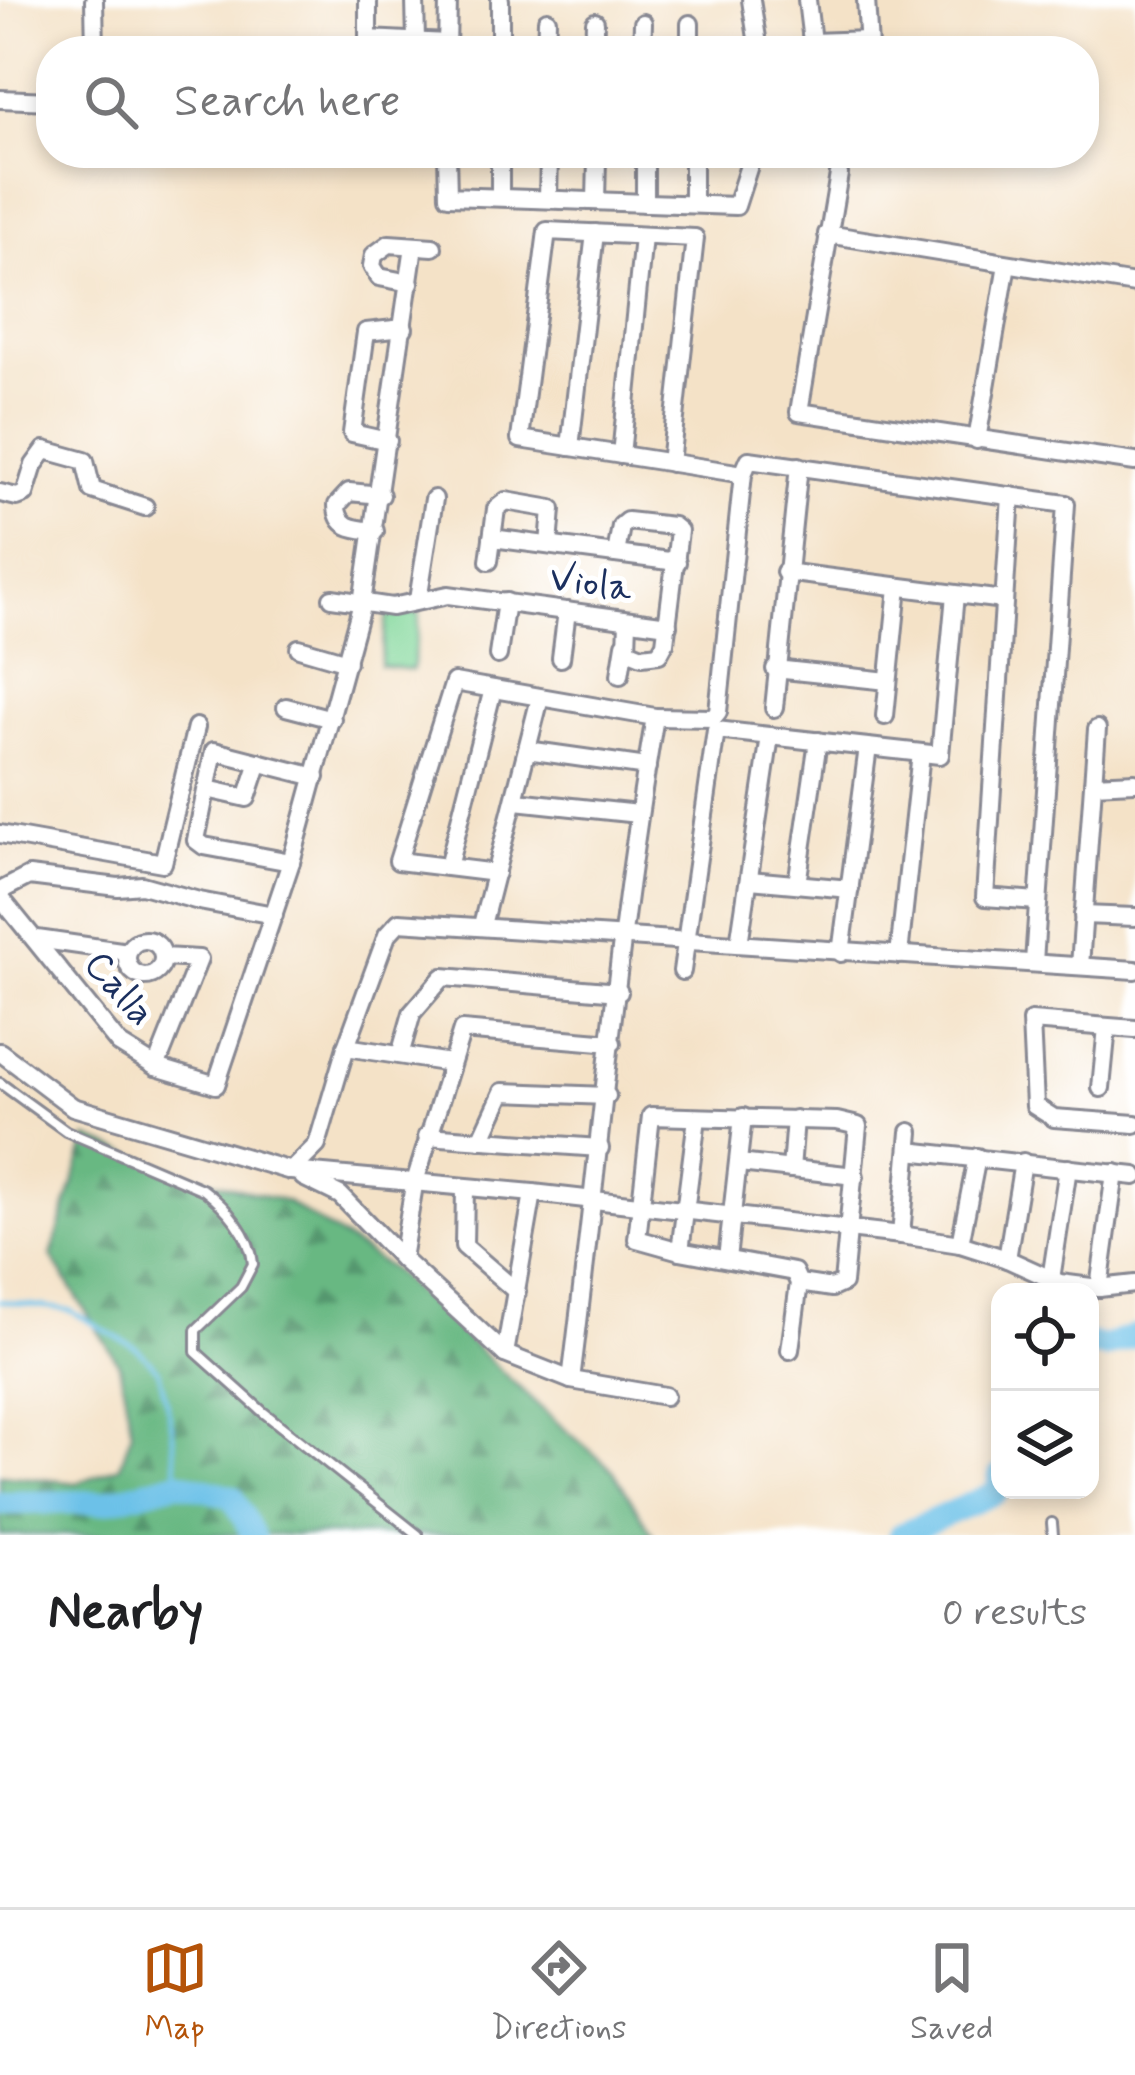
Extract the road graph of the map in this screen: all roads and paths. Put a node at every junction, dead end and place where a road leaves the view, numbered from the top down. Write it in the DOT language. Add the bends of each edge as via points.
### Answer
graph roads {
  1 [pos="94,0"];
  2 [pos="368,0"];
  3 [pos="415,0"];
  4 [pos="448,0"];
  5 [pos="500,0"];
  6 [pos="751,0"];
  7 [pos="807,0"];
  8 [pos="866,0"];
  9 [pos="547,20"];
  10 [pos="595,22"];
  11 [pos="643,23"];
  12 [pos="690,24"];
  13 [pos="94,36"];
  14 [pos="368,36"];
  15 [pos="416,36"];
  16 [pos="447,36"];
  17 [pos="500,36"];
  18 [pos="546,36"];
  19 [pos="595,36"];
  20 [pos="643,36"];
  21 [pos="690,36"];
  22 [pos="757,36"];
  23 [pos="811,36"];
  24 [pos="868,36"];
  25 [pos="0,99"];
  26 [pos="36,100"];
  27 [pos="448,168"];
  28 [pos="500,168"];
  29 [pos="549,168"];
  30 [pos="597,168"];
  31 [pos="645,168"];
  32 [pos="693,168"];
  33 [pos="749,168"];
  34 [pos="839,174"];
  35 [pos="500,197"];
  36 [pos="548,199"];
  37 [pos="596,201"];
  38 [pos="645,203"];
  39 [pos="693,204"];
  40 [pos="596,233"];
  41 [pos="827,234"];
  42 [pos="643,236"];
  43 [pos="1007,264"];
  44 [pos="410,283"];
  45 [pos="1135,284"];
  46 [pos="404,328"];
  47 [pos="977,440"];
  48 [pos="388,441"];
  49 [pos="570,447"];
  50 [pos="621,455"];
  51 [pos="670,463"];
  52 [pos="1135,463"];
  53 [pos="799,466"];
  54 [pos="743,474"];
  55 [pos="0,494"];
  56 [pos="381,495"];
  57 [pos="1011,496"];
  58 [pos="434,499"];
  59 [pos="146,507"];
  60 [pos="375,531"];
  61 [pos="492,538"];
  62 [pos="550,544"];
  63 [pos="616,554"];
  64 [pos="489,561"];
  65 [pos="677,562"];
  66 [pos="785,572"];
  67 [pos="898,587"];
  68 [pos="955,595"];
  69 [pos="332,598"];
  70 [pos="418,600"];
  71 [pos="1003,600"];
  72 [pos="506,602"];
  73 [pos="362,603"];
  74 [pos="567,611"];
  75 [pos="628,620"];
  76 [pos="668,625"];
  77 [pos="625,643"];
  78 [pos="299,648"];
  79 [pos="498,655"];
  80 [pos="561,658"];
  81 [pos="347,662"];
  82 [pos="775,669"];
  83 [pos="620,675"];
  84 [pos="888,681"];
  85 [pos="493,689"];
  86 [pos="540,698"];
  87 [pos="286,707"];
  88 [pos="773,708"];
  89 [pos="885,716"];
  90 [pos="656,717"];
  91 [pos="332,718"];
  92 [pos="196,727"];
  93 [pos="1097,729"];
  94 [pos="770,736"];
  95 [pos="818,741"];
  96 [pos="868,747"];
  97 [pos="527,750"];
  98 [pos="921,753"];
  99 [pos="259,762"];
  100 [pos="647,767"];
  101 [pos="316,777"];
  102 [pos="1135,782"];
  103 [pos="1093,784"];
  104 [pos="207,789"];
  105 [pos="515,801"];
  106 [pos="638,814"];
  107 [pos="0,834"];
  108 [pos="291,862"];
  109 [pos="448,867"];
  110 [pos="496,873"];
  111 [pos="750,880"];
  112 [pos="797,884"];
  113 [pos="850,889"];
  114 [pos="0,894"];
  115 [pos="1037,901"];
  116 [pos="274,914"];
  117 [pos="1083,914"];
  118 [pos="1135,915"];
  119 [pos="482,925"];
  120 [pos="624,935"];
  121 [pos="37,939"];
  122 [pos="686,940"];
  123 [pos="740,944"];
  124 [pos="128,952"];
  125 [pos="842,952"];
  126 [pos="899,956"];
  127 [pos="163,957"];
  128 [pos="1034,962"];
  129 [pos="1081,966"];
  130 [pos="1135,970"];
  131 [pos="682,971"];
  132 [pos="619,992"];
  133 [pos="1107,1027"];
  134 [pos="1135,1029"];
  135 [pos="612,1043"];
  136 [pos="346,1047"];
  137 [pos="0,1052"];
  138 [pos="400,1055"];
  139 [pos="450,1063"];
  140 [pos="156,1067"];
  141 [pos="0,1083"];
  142 [pos="1101,1088"];
  143 [pos="607,1096"];
  144 [pos="743,1117"];
  145 [pos="697,1118"];
  146 [pos="795,1119"];
  147 [pos="1135,1124"];
  148 [pos="910,1132"];
  149 [pos="428,1136"];
  150 [pos="481,1140"];
  151 [pos="599,1148"];
  152 [pos="909,1151"];
  153 [pos="976,1156"];
  154 [pos="1024,1162"];
  155 [pos="739,1163"];
  156 [pos="791,1168"];
  157 [pos="1068,1168"];
  158 [pos="291,1172"];
  159 [pos="1114,1173"];
  160 [pos="855,1176"];
  161 [pos="1135,1176"];
  162 [pos="414,1185"];
  163 [pos="465,1188"];
  164 [pos="533,1193"];
  165 [pos="593,1199"];
  166 [pos="639,1206"];
  167 [pos="683,1211"];
  168 [pos="735,1216"];
  169 [pos="850,1228"];
  170 [pos="901,1235"];
  171 [pos="960,1244"];
  172 [pos="680,1251"];
  173 [pos="402,1259"];
  174 [pos="727,1259"];
  175 [pos="1007,1259"];
  176 [pos="1051,1279"];
  177 [pos="799,1283"];
  178 [pos="1072,1283"];
  179 [pos="1135,1284"];
  180 [pos="1099,1288"];
  181 [pos="517,1292"];
  182 [pos="790,1350"];
  183 [pos="506,1354"];
  184 [pos="572,1380"];
  185 [pos="665,1396"];
  186 [pos="1052,1523"];
  187 [pos="418,1535"];
  188 [pos="1053,1535"];
  1 -- 13 [label="street"];
  2 -- 14 [label="street"];
  3 -- 15 [label="street"];
  4 -- 16 [label="street"];
  5 -- 17 [label="street"];
  6 -- 22 [label="street"];
  7 -- 23 [label="street"];
  8 -- 24 [label="street"];
  9 -- 18 [label="street"];
  10 -- 19 [label="street"];
  11 -- 20 [label="street"];
  12 -- 21 [label="street"];
  25 -- 26 [label="street"];
  27 -- 35 [label="street" via="448,196"];
  28 -- 35 [label="street"];
  29 -- 36 [label="street"];
  30 -- 37 [label="street"];
  31 -- 38 [label="street"];
  32 -- 39 [label="street"];
  33 -- 39 [label="street" via="736,206"];
  34 -- 41 [label="street"];
  35 -- 36 [label="street"];
  36 -- 37 [label="street"];
  37 -- 38 [label="street"];
  38 -- 39 [label="street"];
  40 -- 42 [label="street"];
  40 -- 49 [label="street"];
  40 -- 49 [label="street" via="547,231 520,439"];
  41 -- 43 [label="street"];
  41 -- 47 [label="street" via="799,412"];
  42 -- 50 [label="street"];
  42 -- 51 [label="street" via="695,238"];
  43 -- 45 [label="street"];
  43 -- 47 [label="street"];
  44 -- 44 [label="street" via="375,272 372,260 382,246 424,247"];
  44 -- 46 [label="street"];
  46 -- 48 [label="street"];
  46 -- 48 [label="street" via="366,332 352,433"];
  47 -- 52 [label="street"];
  48 -- 56 [label="street"];
  49 -- 50 [label="street"];
  50 -- 51 [label="street"];
  51 -- 54 [label="street"];
  53 -- 54 [label="street" via="755,458"];
  53 -- 57 [label="street"];
  53 -- 66 [label="street"];
  54 -- 90 [label="street" via="718,712"];
  55 -- 59 [label="street" via="25,494 45,450 85,461 92,490"];
  56 -- 60 [label="street"];
  56 -- 60 [label="street" via="349,492 337,505 347,526"];
  57 -- 71 [label="street"];
  57 -- 115 [label="street" via="1066,504"];
  58 -- 70 [label="street"];
  60 -- 73 [label="street"];
  61 -- 62 [label="street"];
  61 -- 62 [label="street" via="500,504 527,503 552,509"];
  61 -- 64 [label="street"];
  62 -- 63 [label="street"];
  63 -- 65 [label="street"];
  63 -- 65 [label="street" via="623,522 673,526 680,534"];
  65 -- 76 [label="street"];
  66 -- 67 [label="street"];
  66 -- 82 [label="street"];
  67 -- 68 [label="street"];
  67 -- 84 [label="street"];
  68 -- 71 [label="street"];
  68 -- 98 [label="street" via="940,755"];
  69 -- 73 [label="street, Viola"];
  70 -- 72 [label="street, Viola"];
  70 -- 73 [label="street, Viola"];
  71 -- 115 [label="street" via="985,897"];
  72 -- 74 [label="street, Viola"];
  72 -- 79 [label="street, Viola"];
  73 -- 81 [label="street"];
  74 -- 75 [label="street, Viola"];
  74 -- 80 [label="street"];
  75 -- 76 [label="street, Viola"];
  75 -- 77 [label="street"];
  76 -- 77 [label="street" via="659,654 632,655"];
  77 -- 83 [label="street"];
  78 -- 81 [label="street"];
  81 -- 91 [label="street"];
  82 -- 84 [label="street"];
  82 -- 88 [label="street"];
  84 -- 89 [label="street"];
  85 -- 86 [label="street"];
  85 -- 109 [label="street"];
  85 -- 109 [label="street" via="454,682 398,861"];
  86 -- 90 [label="street"];
  86 -- 97 [label="street"];
  87 -- 91 [label="street"];
  90 -- 100 [label="street"];
  91 -- 101 [label="street"];
  92 -- 107 [label="street" via="163,863"];
  93 -- 103 [label="street"];
  94 -- 95 [label="street"];
  94 -- 111 [label="street"];
  94 -- 122 [label="street" via="716,730"];
  95 -- 96 [label="street"];
  95 -- 112 [label="street"];
  96 -- 98 [label="street"];
  96 -- 113 [label="street"];
  97 -- 100 [label="street"];
  97 -- 105 [label="street"];
  98 -- 126 [label="street"];
  99 -- 101 [label="street"];
  99 -- 104 [label="street" via="247,798"];
  99 -- 104 [label="street" via="214,751"];
  100 -- 106 [label="street"];
  101 -- 108 [label="street"];
  102 -- 103 [label="street"];
  103 -- 117 [label="street"];
  104 -- 108 [label="street" via="199,844"];
  105 -- 106 [label="street"];
  105 -- 110 [label="street"];
  106 -- 120 [label="street"];
  108 -- 116 [label="street"];
  109 -- 110 [label="street"];
  110 -- 119 [label="street"];
  111 -- 112 [label="street"];
  111 -- 123 [label="street"];
  112 -- 113 [label="street"];
  113 -- 125 [label="street"];
  114 -- 116 [label="street" via="29,876 142,885"];
  114 -- 121 [label="street, Calla"];
  115 -- 128 [label="street"];
  116 -- 140 [label="street, Calla" via="216,1085"];
  117 -- 118 [label="street"];
  117 -- 129 [label="street"];
  119 -- 120 [label="street"];
  119 -- 136 [label="street" via="393,926"];
  120 -- 122 [label="street"];
  120 -- 132 [label="street"];
  121 -- 124 [label="street"];
  121 -- 140 [label="street, Calla" via="119,1044"];
  122 -- 123 [label="street"];
  122 -- 131 [label="street"];
  123 -- 125 [label="street"];
  124 -- 127 [label="street" via="148,940"];
  124 -- 127 [label="street" via="129,967 144,976 156,973"];
  125 -- 126 [label="street"];
  126 -- 128 [label="street"];
  127 -- 140 [label="street" via="199,958"];
  128 -- 129 [label="street"];
  129 -- 130 [label="street"];
  132 -- 135 [label="street"];
  132 -- 138 [label="street" via="442,977 412,1013"];
  133 -- 134 [label="street"];
  133 -- 142 [label="street"];
  133 -- 147 [label="street" via="1031,1021 1035,1106 1054,1118"];
  135 -- 139 [label="street" via="462,1030"];
  135 -- 143 [label="street"];
  136 -- 138 [label="street"];
  136 -- 158 [label="street" via="317,1145"];
  137 -- 158 [label="street" via="74,1107"];
  138 -- 139 [label="street"];
  139 -- 149 [label="street"];
  141 -- 187 [label="lane" via="66,1131 222,1204 253,1264 196,1330 196,1352"];
  143 -- 150 [label="street" via="503,1092"];
  143 -- 151 [label="street"];
  144 -- 145 [label="street"];
  144 -- 146 [label="street"];
  144 -- 155 [label="street"];
  145 -- 166 [label="street" via="651,1116"];
  145 -- 167 [label="street"];
  146 -- 156 [label="street"];
  146 -- 160 [label="street" via="858,1126"];
  148 -- 152 [label="street"];
  149 -- 150 [label="street"];
  149 -- 162 [label="street"];
  150 -- 151 [label="street"];
  151 -- 165 [label="street"];
  152 -- 153 [label="street"];
  152 -- 170 [label="street"];
  153 -- 154 [label="street"];
  153 -- 171 [label="street"];
  154 -- 157 [label="street"];
  154 -- 175 [label="street"];
  155 -- 156 [label="street"];
  155 -- 168 [label="street"];
  156 -- 160 [label="street"];
  157 -- 159 [label="street"];
  157 -- 176 [label="street"];
  158 -- 162 [label="street"];
  158 -- 173 [label="street" via="340,1195"];
  159 -- 161 [label="street"];
  159 -- 180 [label="street"];
  160 -- 169 [label="street"];
  162 -- 163 [label="street"];
  162 -- 173 [label="street"];
  163 -- 164 [label="street"];
  163 -- 181 [label="street" via="464,1246"];
  164 -- 165 [label="street"];
  164 -- 181 [label="street"];
  165 -- 166 [label="street"];
  165 -- 184 [label="street"];
  166 -- 167 [label="street"];
  166 -- 172 [label="street" via="637,1238"];
  167 -- 168 [label="street"];
  167 -- 172 [label="street"];
  168 -- 169 [label="street"];
  168 -- 174 [label="street"];
  169 -- 170 [label="street"];
  169 -- 177 [label="street" via="839,1288"];
  170 -- 171 [label="street"];
  171 -- 175 [label="street"];
  172 -- 174 [label="street"];
  173 -- 183 [label="street"];
  174 -- 177 [label="street" via="789,1270"];
  175 -- 176 [label="street"];
  176 -- 178 [label="street"];
  177 -- 182 [label="street"];
  179 -- 180 [label="street"];
  181 -- 183 [label="street"];
  183 -- 184 [label="street"];
  184 -- 185 [label="street"];
  186 -- 188 [label="lane"];
}
